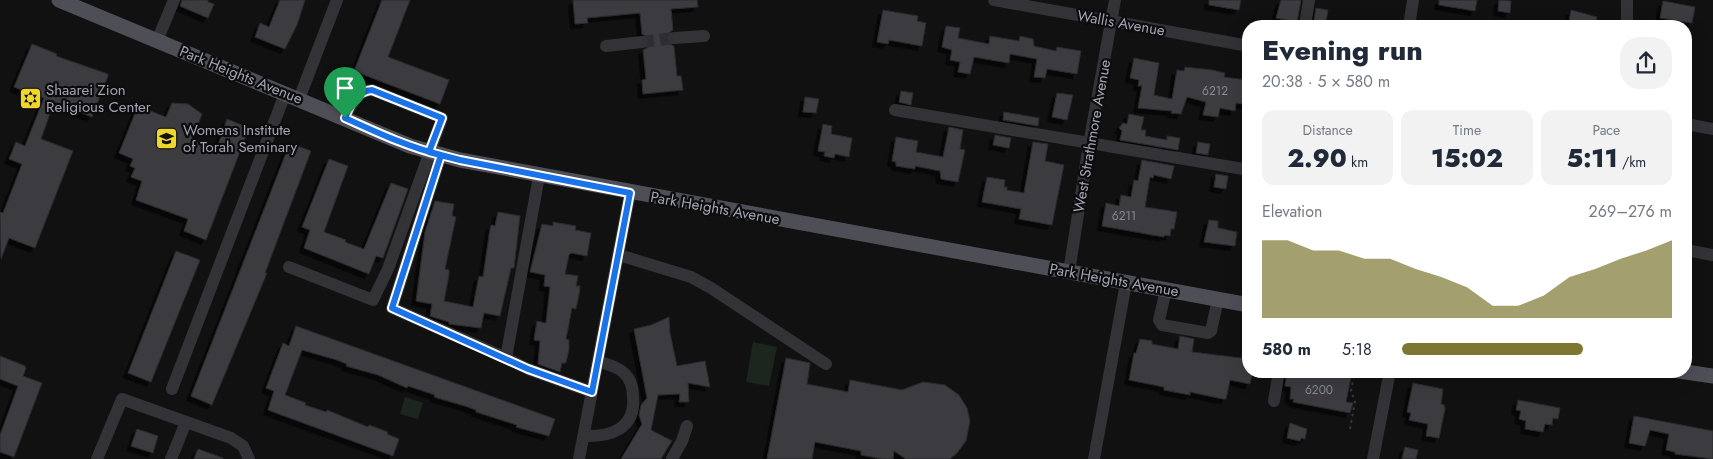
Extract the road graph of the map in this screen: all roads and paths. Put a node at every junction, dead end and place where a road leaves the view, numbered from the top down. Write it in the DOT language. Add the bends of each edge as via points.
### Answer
graph roads {
  1 [pos="59,0"];
  2 [pos="174,0"];
  3 [pos="337,0"];
  4 [pos="994,0"];
  5 [pos="1115,0"];
  6 [pos="1310,0"];
  7 [pos="1413,0"];
  8 [pos="1627,0"];
  9 [pos="1306,20"];
  10 [pos="1410,20"];
  11 [pos="1627,20"];
  12 [pos="1111,22"];
  13 [pos="704,36"];
  14 [pos="674,38"];
  15 [pos="157,41"];
  16 [pos="642,42"];
  17 [pos="1242,45"];
  18 [pos="606,46"];
  19 [pos="292,96"];
  20 [pos="895,110"];
  21 [pos="345,118"];
  22 [pos="1692,125"];
  23 [pos="1713,129"];
  24 [pos="1089,144"];
  25 [pos="435,153"];
  26 [pos="1242,169"];
  27 [pos="539,176"];
  28 [pos="630,193"];
  29 [pos="1692,251"];
  30 [pos="619,255"];
  31 [pos="1713,255"];
  32 [pos="289,267"];
  33 [pos="1069,272"];
  34 [pos="1126,283"];
  35 [pos="1166,290"];
  36 [pos="1218,300"];
  37 [pos="1242,304"];
  38 [pos="506,358"];
  39 [pos="598,361"];
  40 [pos="826,364"];
  41 [pos="1692,373"];
  42 [pos="1713,376"];
  43 [pos="1278,378"];
  44 [pos="1354,378"];
  45 [pos="1389,378"];
  46 [pos="172,389"];
  47 [pos="592,392"];
  48 [pos="1274,401"];
  49 [pos="186,422"];
  50 [pos="687,426"];
  51 [pos="1350,429"];
  52 [pos="584,436"];
  53 [pos="248,458"];
  54 [pos="98,459"];
  55 [pos="171,459"];
  56 [pos="579,459"];
  57 [pos="672,459"];
  58 [pos="1094,459"];
  59 [pos="1373,459"];
  1 -- 15 [label="main road, Park Heights Avenue"];
  2 -- 15 [label="street"];
  3 -- 19 [label="street"];
  4 -- 12 [label="street, Wallis Avenue"];
  5 -- 12 [label="street, West Strathmore Avenue"];
  6 -- 9 [label="street"];
  7 -- 10 [label="street"];
  8 -- 11 [label="street"];
  12 -- 17 [label="street, Wallis Avenue"];
  12 -- 24 [label="street, West Strathmore Avenue"];
  13 -- 14 [label="street"];
  15 -- 19 [label="main road, Park Heights Avenue"];
  16 -- 18 [label="street"];
  19 -- 21 [label="main road, Park Heights Avenue"];
  19 -- 46 [label="street"];
  20 -- 24 [label="street"];
  21 -- 25 [label="main road, Park Heights Avenue"];
  21 -- 25 [label="street" via="356,97 363,90 372,90 442,118"];
  22 -- 23 [label="street"];
  24 -- 26 [label="street"];
  24 -- 33 [label="street, West Strathmore Avenue"];
  25 -- 27 [label="main road, Park Heights Avenue"];
  25 -- 32 [label="street" via="373,300"];
  25 -- 38 [label="street" via="392,308"];
  27 -- 28 [label="main road, Park Heights Avenue"];
  27 -- 38 [label="street"];
  28 -- 30 [label="street"];
  28 -- 33 [label="main road, Park Heights Avenue"];
  29 -- 31 [label="street"];
  30 -- 39 [label="street"];
  30 -- 40 [label="street" via="691,277"];
  33 -- 34 [label="main road, Park Heights Avenue"];
  34 -- 35 [label="main road, Park Heights Avenue"];
  34 -- 58 [label="street"];
  35 -- 36 [label="main road, Park Heights Avenue"];
  35 -- 36 [label="street" via="1159,320 1162,325 1198,332 1211,331"];
  36 -- 37 [label="main road, Park Heights Avenue"];
  38 -- 47 [label="street"];
  39 -- 47 [label="street"];
  39 -- 52 [label="street" via="623,372 632,388 633,406 631,416 618,430 602,436"];
  41 -- 42 [label="main road"];
  43 -- 48 [label="street"];
  44 -- 51 [label="path" via="1351,391 1355,401"];
  45 -- 59 [label="street"];
  47 -- 52 [label="street"];
  49 -- 53 [label="street" via="231,438 243,446"];
  49 -- 54 [label="street" via="122,399"];
  49 -- 55 [label="street"];
  50 -- 57 [label="street"];
  52 -- 56 [label="street"];
}
